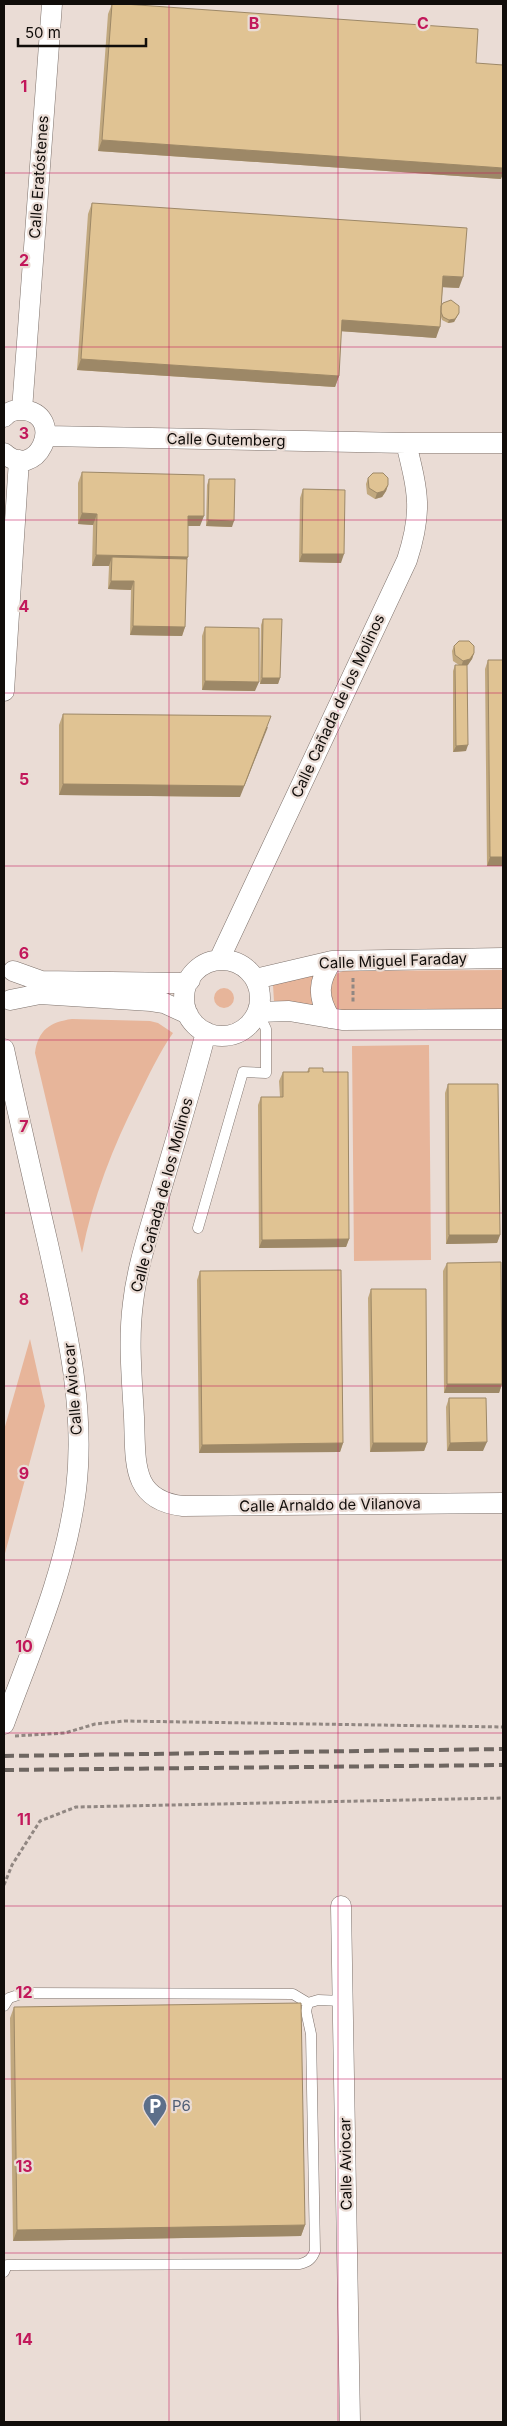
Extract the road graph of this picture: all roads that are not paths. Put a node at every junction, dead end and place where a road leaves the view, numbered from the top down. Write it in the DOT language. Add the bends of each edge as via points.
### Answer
graph roads {
  1 [pos="52,4"];
  2 [pos="13,413"];
  3 [pos="46,436"];
  4 [pos="406,443"];
  5 [pos="503,443"];
  6 [pos="12,456"];
  7 [pos="4,690"];
  8 [pos="503,958"];
  9 [pos="219,960"];
  10 [pos="332,961"];
  11 [pos="8,965"];
  12 [pos="255,979"];
  13 [pos="190,980"];
  14 [pos="7,1004"];
  15 [pos="258,1012"];
  16 [pos="188,1014"];
  17 [pos="330,1018"];
  18 [pos="503,1019"];
  19 [pos="206,1032"];
  20 [pos="4,1049"];
  21 [pos="198,1228"];
  22 [pos="158,1500"];
  23 [pos="503,1503"];
  24 [pos="8,1730"];
  25 [pos="341,1906"];
  26 [pos="343,2001"];
  27 [pos="308,2003"];
  28 [pos="4,2006"];
  29 [pos="4,2272"];
  30 [pos="350,2422"];
  1 -- 2 [label="street, Calle Eratóstenes"];
  2 -- 3 [label="street" via="30,411 42,421"];
  3 -- 4 [label="street, Calle Gutemberg"];
  3 -- 6 [label="street" via="40,452 33,457"];
  4 -- 5 [label="street, Calle Gutemberg"];
  4 -- 9 [label="street, Calle Cañada de los Molinos" via="418,490 415,537 407,560"];
  6 -- 7 [label="street"];
  8 -- 10 [label="street, Calle Miguel Faraday"];
  9 -- 12 [label="street" via="240,964"];
  9 -- 13 [label="street" via="207,964"];
  10 -- 12 [label="street, Calle Miguel Faraday"];
  10 -- 17 [label="street" via="321,982 319,994"];
  11 -- 13 [label="street" via="41,981 181,983"];
  11 -- 14 [label="street" via="15,982"];
  12 -- 15 [label="street" via="260,1000"];
  13 -- 16 [label="street" via="185,995"];
  14 -- 16 [label="street" via="40,994 151,1000"];
  15 -- 17 [label="street" via="289,1011"];
  15 -- 19 [label="street" via="242,1031 218,1036"];
  15 -- 21 [label="lane" via="266,1029 266,1073 243,1072"];
  16 -- 19 [label="street"];
  17 -- 18 [label="street"];
  19 -- 22 [label="street, Calle Cañada de los Molinos" via="140,1262 133,1303 130,1339 136,1454 141,1484"];
  20 -- 24 [label="street, Calle Aviocar" via="71,1346 78,1430 71,1524 56,1582 16,1691"];
  22 -- 23 [label="street, Calle Arnaldo de Vilanova" via="183,1506"];
  25 -- 26 [label="street, Calle Aviocar"];
  26 -- 27 [label="lane"];
  26 -- 30 [label="street, Calle Aviocar"];
  27 -- 28 [label="lane" via="293,1994 24,1993 9,1998"];
  27 -- 29 [label="lane" via="306,2011 312,2034 315,2251 312,2258 300,2264 7,2265"];
}
